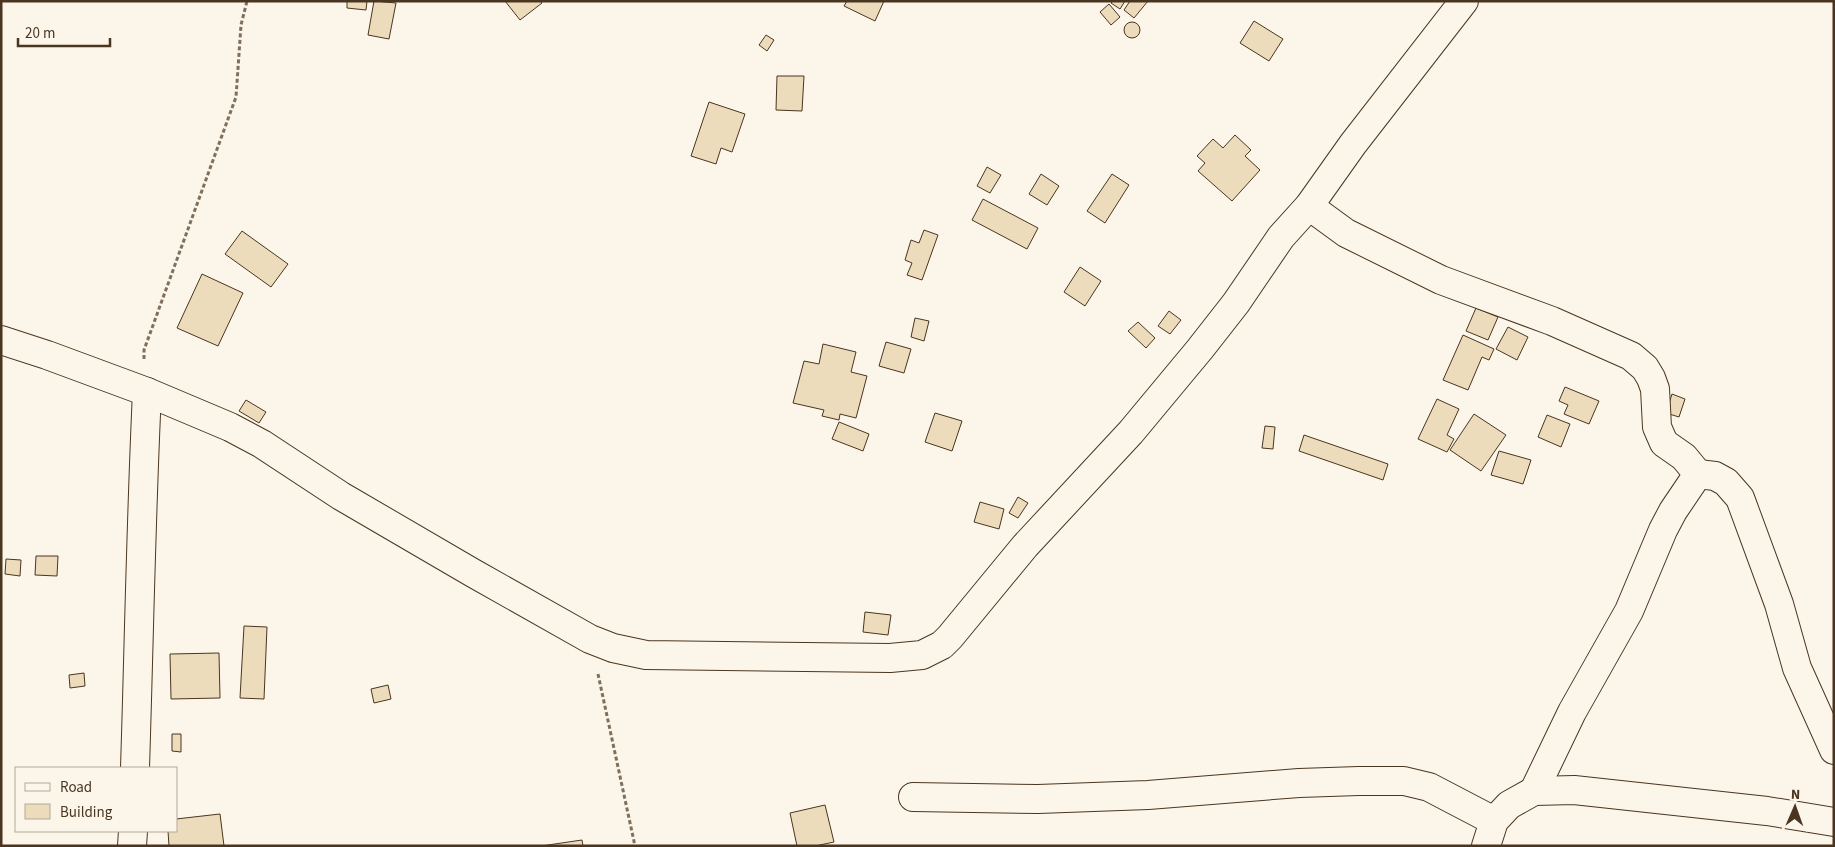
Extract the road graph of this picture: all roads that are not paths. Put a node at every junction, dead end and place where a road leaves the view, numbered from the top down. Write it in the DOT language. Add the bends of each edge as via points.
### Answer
graph roads {
  1 [pos="1464,1"];
  2 [pos="1309,206"];
  3 [pos="1,340"];
  4 [pos="147,392"];
  5 [pos="1698,474"];
  6 [pos="1834,750"];
  7 [pos="135,767"];
  8 [pos="1534,791"];
  9 [pos="914,797"];
  10 [pos="1494,820"];
  11 [pos="1834,822"];
  12 [pos="133,832"];
  13 [pos="132,846"];
  14 [pos="1486,846"];
  1 -- 2 [label="street"];
  2 -- 4 [label="street" via="1281,237 1236,303 1131,432 1030,540 950,637 922,655 875,658 662,655 632,653 590,640 341,496 262,444 222,423"];
  2 -- 5 [label="street" via="1346,233 1433,276 1552,321 1631,356 1651,378 1655,389 1657,427 1664,443 1684,457"];
  3 -- 4 [label="street"];
  4 -- 7 [label="street"];
  5 -- 6 [label="street" via="1715,476 1726,482 1740,498 1779,604 1797,668"];
  5 -- 8 [label="street" via="1673,510 1629,611 1572,712"];
  8 -- 10 [label="street" via="1509,805"];
  8 -- 11 [label="street" via="1574,790 1767,811"];
  9 -- 10 [label="street" via="1038,800 1299,783 1404,781 1429,787"];
  10 -- 14 [label="street"];
  12 -- 13 [label="street"];
}
